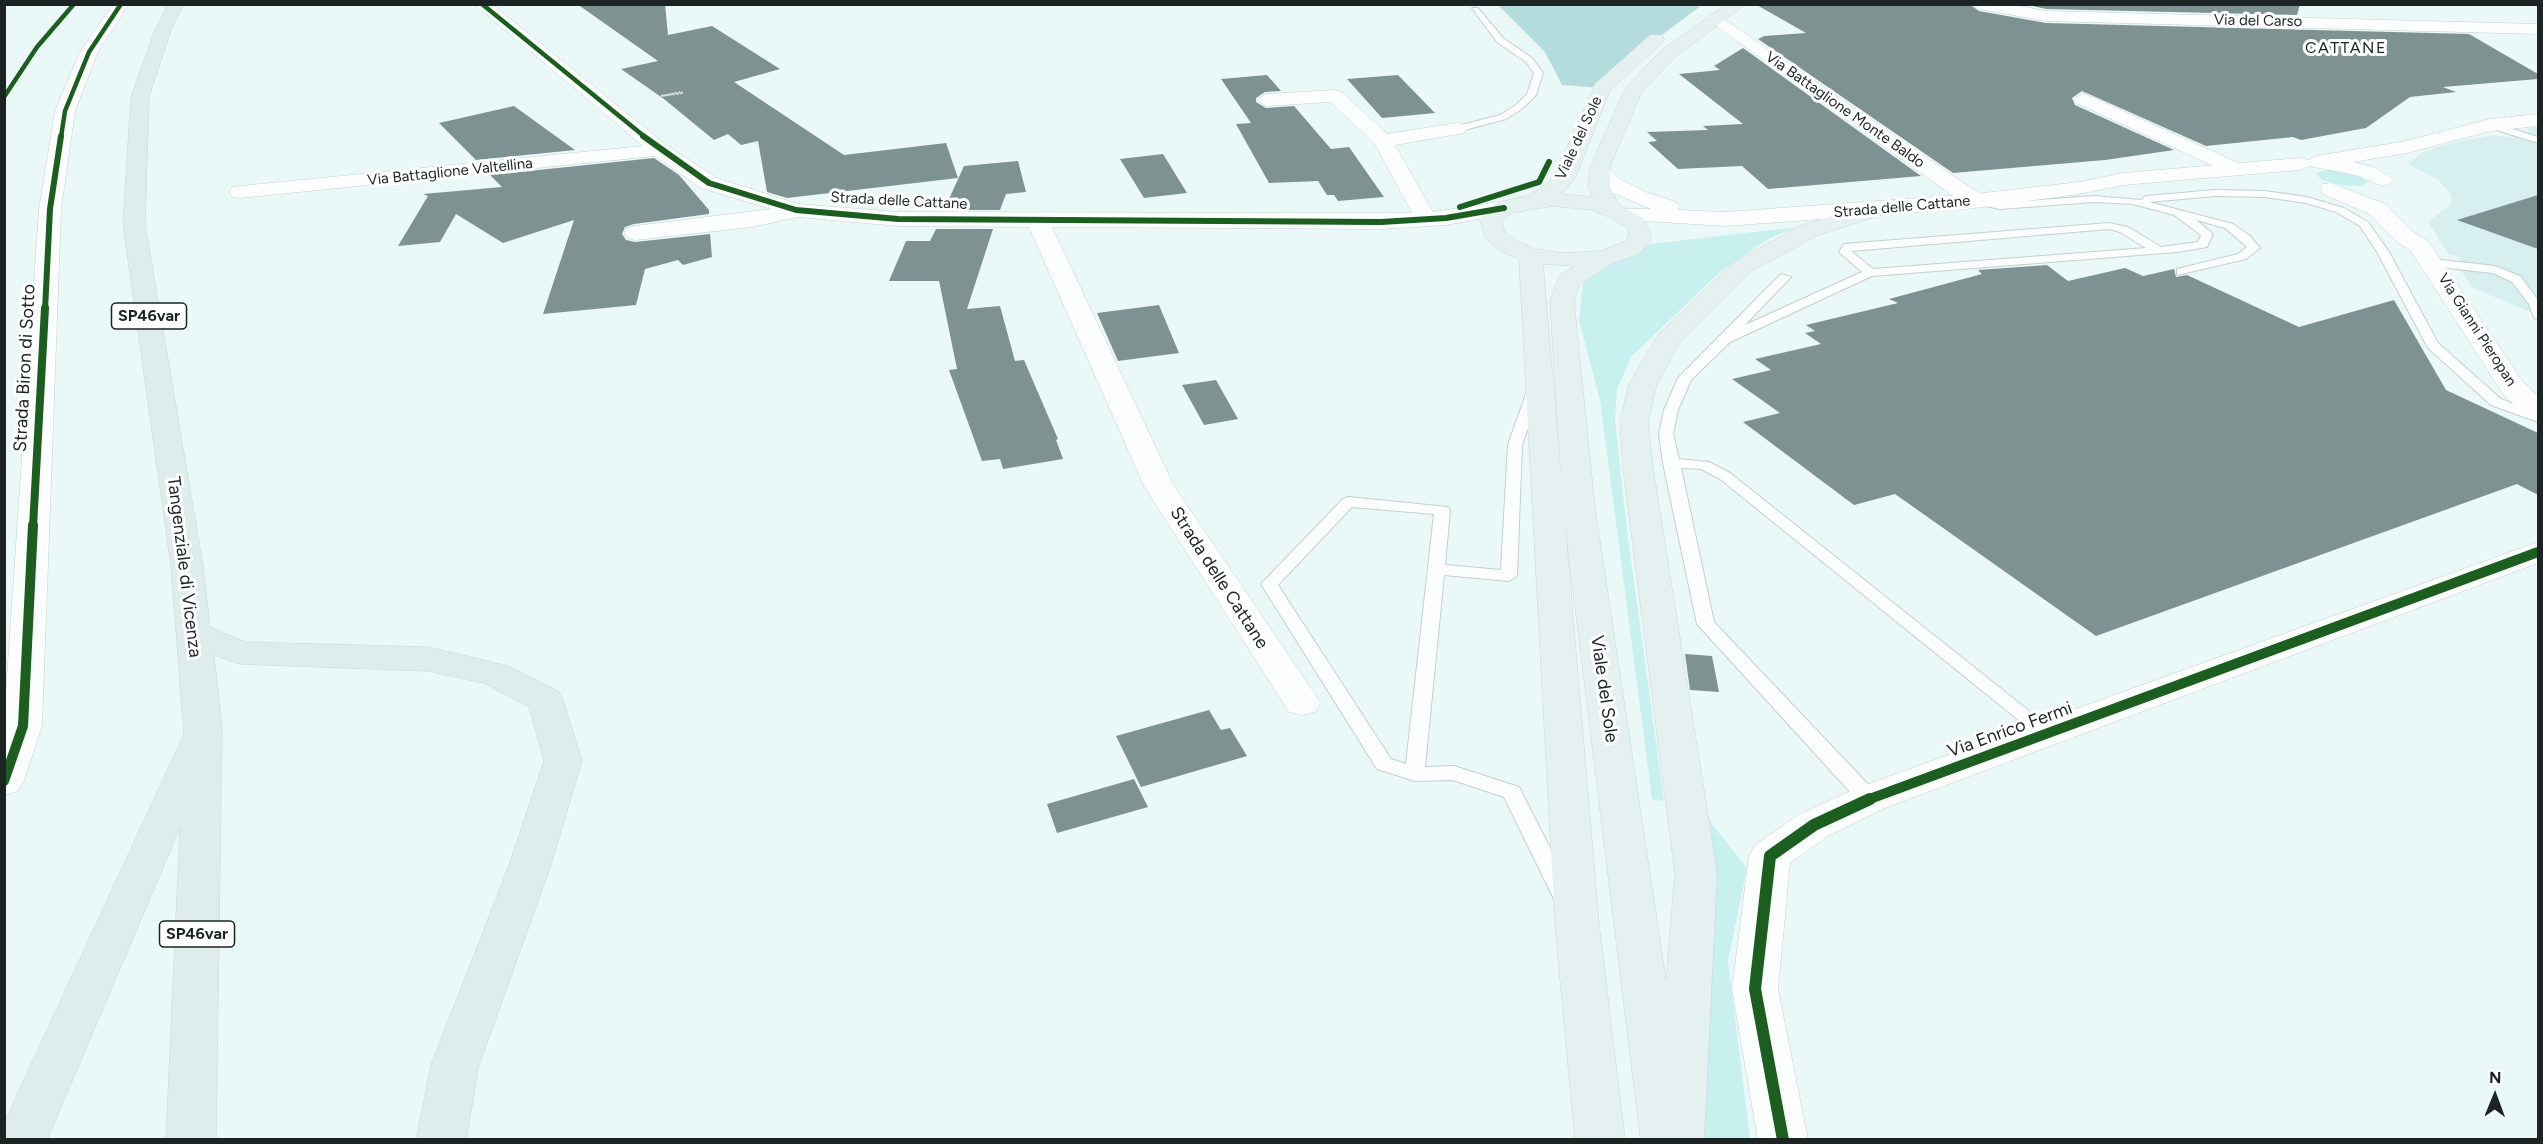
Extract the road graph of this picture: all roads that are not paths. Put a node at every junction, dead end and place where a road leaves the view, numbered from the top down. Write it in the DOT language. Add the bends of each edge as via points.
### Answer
graph roads {
  1 [pos="121,4"];
  2 [pos="176,4"];
  3 [pos="482,4"];
  4 [pos="1738,4"];
  5 [pos="1979,4"];
  6 [pos="1475,10"];
  7 [pos="2367,10"];
  8 [pos="1715,18"];
  9 [pos="2394,25"];
  10 [pos="2538,29"];
  11 [pos="1666,31"];
  12 [pos="2083,99"];
  13 [pos="1266,100"];
  14 [pos="2538,120"];
  15 [pos="2490,125"];
  16 [pos="1457,129"];
  17 [pos="2538,140"];
  18 [pos="1383,141"];
  19 [pos="2407,147"];
  20 [pos="659,149"];
  21 [pos="2308,163"];
  22 [pos="2234,168"];
  23 [pos="1599,170"];
  24 [pos="2382,185"];
  25 [pos="2323,186"];
  26 [pos="2079,188"];
  27 [pos="240,192"];
  28 [pos="1537,200"];
  29 [pos="1975,201"];
  30 [pos="2133,201"];
  31 [pos="1504,208"];
  32 [pos="796,210"];
  33 [pos="1873,210"];
  34 [pos="1616,211"];
  35 [pos="2178,213"];
  36 [pos="1426,219"];
  37 [pos="1725,219"];
  38 [pos="1038,221"];
  39 [pos="1381,222"];
  40 [pos="635,233"];
  41 [pos="1515,247"];
  42 [pos="1622,250"];
  43 [pos="2158,250"];
  44 [pos="2426,254"];
  45 [pos="2181,272"];
  46 [pos="1870,273"];
  47 [pos="1785,277"];
  48 [pos="2533,294"];
  49 [pos="2538,315"];
  50 [pos="1725,339"];
  51 [pos="1541,373"];
  52 [pos="2538,411"];
  53 [pos="2538,418"];
  54 [pos="1670,463"];
  55 [pos="2538,552"];
  56 [pos="1436,570"];
  57 [pos="193,633"];
  58 [pos="1302,703"];
  59 [pos="203,728"];
  60 [pos="2049,734"];
  61 [pos="1414,774"];
  62 [pos="4,781"];
  63 [pos="1871,798"];
  64 [pos="1577,924"];
  65 [pos="22,1140"];
  66 [pos="191,1140"];
  67 [pos="441,1140"];
  68 [pos="1600,1140"];
  69 [pos="1666,1140"];
  70 [pos="1679,1140"];
  71 [pos="1783,1140"];
  1 -- 62 [label="street, Strada Biron di Sotto" via="89,52 65,111 50,209 22,726"];
  2 -- 57 [label="highway, Tangenziale di Vicenza / SP46var" via="140,97 134,224 187,566"];
  3 -- 20 [label="street, Strada delle Cattane"];
  4 -- 8 [label="main road, Viale del Sole"];
  5 -- 9 [label="street, Via del Carso" via="2046,16"];
  6 -- 16 [label="lane" via="1500,40 1529,60 1539,73 1531,95 1519,107 1503,117"];
  7 -- 9 [label="street"];
  8 -- 23 [label="main road, Viale del Sole" via="1670,53 1633,91"];
  8 -- 29 [label="street, Via Battaglione Monte Baldo"];
  9 -- 10 [label="street, Via del Carso"];
  11 -- 28 [label="main road, Viale del Sole" via="1602,88 1564,176 1554,189"];
  12 -- 22 [label="street"];
  13 -- 18 [label="street" via="1335,96"];
  14 -- 15 [label="street, Strada delle Cattane"];
  15 -- 17 [label="lane"];
  15 -- 19 [label="street, Strada delle Cattane"];
  16 -- 18 [label="street"];
  18 -- 36 [label="street"];
  19 -- 21 [label="street, Strada delle Cattane"];
  19 -- 24 [label="street, Strada delle Cattane" via="2386,162"];
  20 -- 27 [label="street, Via Battaglione Valtellina"];
  20 -- 32 [label="street, Strada delle Cattane" via="709,183"];
  21 -- 22 [label="street, Strada delle Cattane"];
  21 -- 24 [label="street" via="2350,167"];
  21 -- 25 [label="street" via="2294,169 2298,176"];
  22 -- 26 [label="street, Strada delle Cattane" via="2123,179"];
  23 -- 34 [label="main road" via="1599,187"];
  23 -- 37 [label="street, Strada delle Cattane" via="1612,183 1640,198"];
  24 -- 25 [label="street, Strada delle Cattane" via="2361,192"];
  24 -- 44 [label="street, Via Gianni Pieropan" via="2421,237"];
  25 -- 26 [label="street, Strada delle Cattane" via="2238,178"];
  25 -- 44 [label="street, Via Gianni Pieropan" via="2377,208"];
  26 -- 29 [label="street, Strada delle Cattane"];
  28 -- 31 [label="main road, Viale del Sole"];
  28 -- 34 [label="main road, Viale del Sole" via="1582,201"];
  29 -- 30 [label="lane" via="2000,206 2094,198"];
  29 -- 33 [label="street, Strada delle Cattane"];
  30 -- 35 [label="lane"];
  30 -- 53 [label="lane" via="2215,193 2265,194 2340,210 2364,224 2433,345 2496,402"];
  31 -- 36 [label="street, Strada delle Cattane"];
  31 -- 41 [label="main road" via="1491,219 1492,233"];
  32 -- 38 [label="street, Strada delle Cattane" via="898,219"];
  32 -- 40 [label="street, Strada delle Cattane" via="752,220"];
  33 -- 37 [label="street, Strada delle Cattane"];
  33 -- 70 [label="main road" via="1808,231 1742,267 1668,340 1643,384 1634,421 1696,873"];
  34 -- 37 [label="street, Strada delle Cattane"];
  34 -- 42 [label="main road" via="1635,223 1640,233"];
  35 -- 43 [label="lane" via="2207,234 2203,245"];
  35 -- 45 [label="lane" via="2229,226 2254,248 2242,257"];
  36 -- 39 [label="street, Strada delle Cattane"];
  37 -- 42 [label="street, Strada delle Cattane" via="1674,230"];
  38 -- 39 [label="street, Strada delle Cattane"];
  38 -- 58 [label="street, Strada delle Cattane" via="1159,486"];
  39 -- 41 [label="street, Strada delle Cattane" via="1457,231"];
  41 -- 42 [label="main road" via="1576,260"];
  41 -- 51 [label="main road"];
  42 -- 69 [label="main road, Viale del Sole" via="1568,281 1562,301 1579,508"];
  43 -- 46 [label="lane"];
  43 -- 46 [label="lane" via="2124,229 2109,226 1848,246 1845,252"];
  44 -- 48 [label="lane" via="2495,270 2516,279"];
  44 -- 52 [label="street, Via Gianni Pieropan" via="2513,388"];
  46 -- 50 [label="lane"];
  47 -- 50 [label="lane"];
  48 -- 49 [label="lane"];
  50 -- 54 [label="lane" via="1685,378 1666,434"];
  51 -- 56 [label="lane" via="1515,445 1509,576"];
  51 -- 64 [label="main road"];
  54 -- 60 [label="lane" via="1704,465 1725,476"];
  54 -- 63 [label="lane" via="1707,624 1857,789"];
  55 -- 60 [label="street, Via Enrico Fermi"];
  56 -- 61 [label="lane"];
  56 -- 61 [label="lane" via="1442,510 1348,502 1269,584 1384,764"];
  57 -- 59 [label="highway, Tangenziale di Vicenza / SP46var"];
  57 -- 67 [label="highway" via="240,653 428,658 495,674 545,700 563,761 529,868 455,1065"];
  59 -- 65 [label="highway"];
  59 -- 66 [label="highway, Tangenziale di Vicenza / SP46var"];
  60 -- 63 [label="street, Via Enrico Fermi"];
  61 -- 64 [label="lane" via="1454,773 1512,792"];
  63 -- 71 [label="street, Via Enrico Fermi" via="1814,825 1770,856 1755,989"];
  64 -- 68 [label="main road"];
}
